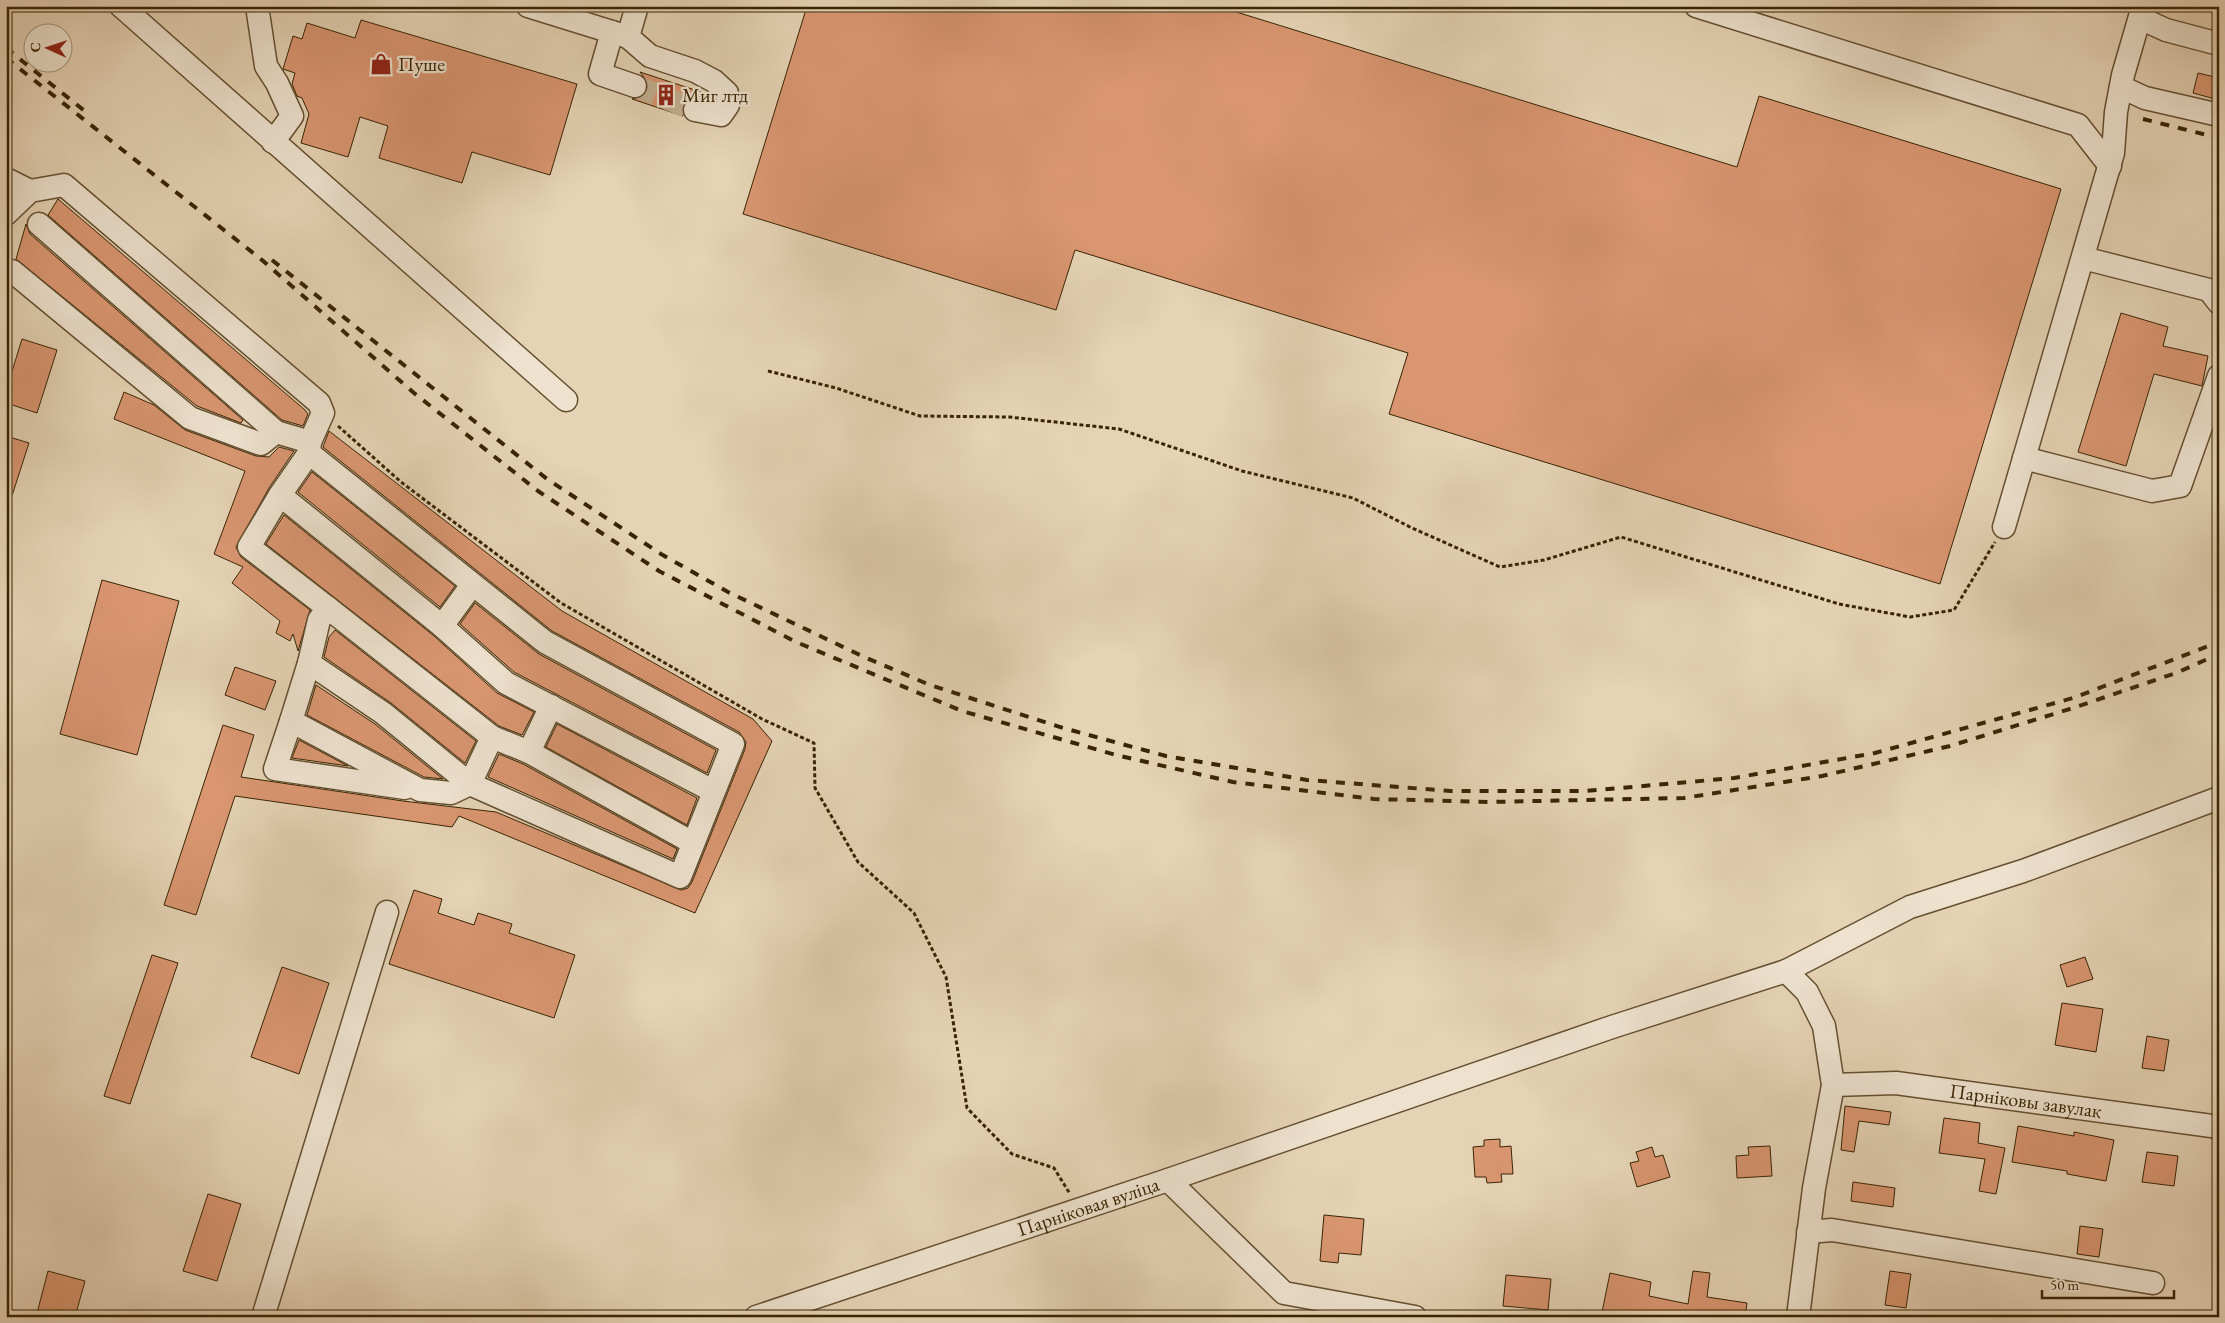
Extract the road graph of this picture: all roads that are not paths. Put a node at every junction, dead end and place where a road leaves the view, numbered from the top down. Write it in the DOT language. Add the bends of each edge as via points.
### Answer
graph roads {
  1 [pos="121,6"];
  2 [pos="258,6"];
  3 [pos="528,6"];
  4 [pos="637,6"];
  5 [pos="1696,6"];
  6 [pos="2142,12"];
  7 [pos="620,35"];
  8 [pos="2219,44"];
  9 [pos="635,86"];
  10 [pos="2121,86"];
  11 [pos="701,112"];
  12 [pos="2219,115"];
  13 [pos="273,142"];
  14 [pos="2110,166"];
  15 [pos="6,179"];
  16 [pos="30,191"];
  17 [pos="6,214"];
  18 [pos="39,224"];
  19 [pos="2083,258"];
  20 [pos="12,271"];
  21 [pos="2219,303"];
  22 [pos="2219,376"];
  23 [pos="566,400"];
  24 [pos="276,432"];
  25 [pos="310,447"];
  26 [pos="2024,458"];
  27 [pos="280,495"];
  28 [pos="2004,527"];
  29 [pos="472,585"];
  30 [pos="328,608"];
  31 [pos="442,626"];
  32 [pos="309,663"];
  33 [pos="551,706"];
  34 [pos="291,721"];
  35 [pos="492,737"];
  36 [pos="529,752"];
  37 [pos="470,784"];
  38 [pos="420,790"];
  39 [pos="713,792"];
  40 [pos="2219,798"];
  41 [pos="693,843"];
  42 [pos="388,912"];
  43 [pos="1786,971"];
  44 [pos="1832,1085"];
  45 [pos="2219,1127"];
  46 [pos="1168,1180"];
  47 [pos="1808,1232"];
  48 [pos="2153,1283"];
  49 [pos="263,1317"];
  50 [pos="756,1317"];
  51 [pos="1415,1317"];
  52 [pos="1798,1317"];
  1 -- 13 [label="street"];
  2 -- 13 [label="street" via="266,66 292,116"];
  3 -- 7 [label="street"];
  4 -- 7 [label="street"];
  5 -- 14 [label="street" via="2078,125"];
  6 -- 8 [label="street" via="2166,30"];
  6 -- 10 [label="street"];
  7 -- 9 [label="street" via="600,74"];
  7 -- 11 [label="street" via="650,56 714,81 727,93 728,105 721,115"];
  10 -- 12 [label="street" via="2145,98"];
  10 -- 14 [label="street"];
  13 -- 23 [label="street"];
  14 -- 19 [label="street"];
  15 -- 16 [label="street"];
  16 -- 17 [label="street"];
  16 -- 25 [label="street" via="64,185 319,403 323,413"];
  18 -- 24 [label="street"];
  19 -- 21 [label="street" via="2209,290"];
  19 -- 26 [label="street"];
  20 -- 24 [label="street" via="190,418 261,444"];
  22 -- 26 [label="street" via="2180,486 2152,491"];
  24 -- 25 [label="street"];
  25 -- 27 [label="street"];
  25 -- 29 [label="street"];
  26 -- 28 [label="street"];
  27 -- 30 [label="street" via="249,547"];
  27 -- 31 [label="street"];
  29 -- 31 [label="street"];
  29 -- 39 [label="street" via="545,642 732,744"];
  30 -- 32 [label="street" via="319,620"];
  30 -- 35 [label="street"];
  31 -- 33 [label="street" via="506,683"];
  32 -- 34 [label="street"];
  32 -- 37 [label="street" via="383,713"];
  33 -- 36 [label="street"];
  33 -- 39 [label="street"];
  34 -- 38 [label="street"];
  34 -- 38 [label="street" via="275,769"];
  35 -- 36 [label="street"];
  35 -- 37 [label="street"];
  36 -- 41 [label="street"];
  37 -- 38 [label="street" via="451,793"];
  37 -- 41 [label="street" via="680,877"];
  39 -- 41 [label="street"];
  40 -- 43 [label="street" via="2023,871 1910,907"];
  42 -- 49 [label="street"];
  43 -- 44 [label="street" via="1807,992 1824,1026"];
  43 -- 46 [label="street" via="1612,1027"];
  44 -- 45 [label="street, Парніковы завулак" via="1896,1083"];
  44 -- 47 [label="street"];
  46 -- 50 [label="street, Парніковая вуліца"];
  46 -- 51 [label="street, Парніковая вуліца" via="1284,1293"];
  47 -- 48 [label="street" via="1832,1230"];
  47 -- 52 [label="street"];
}
